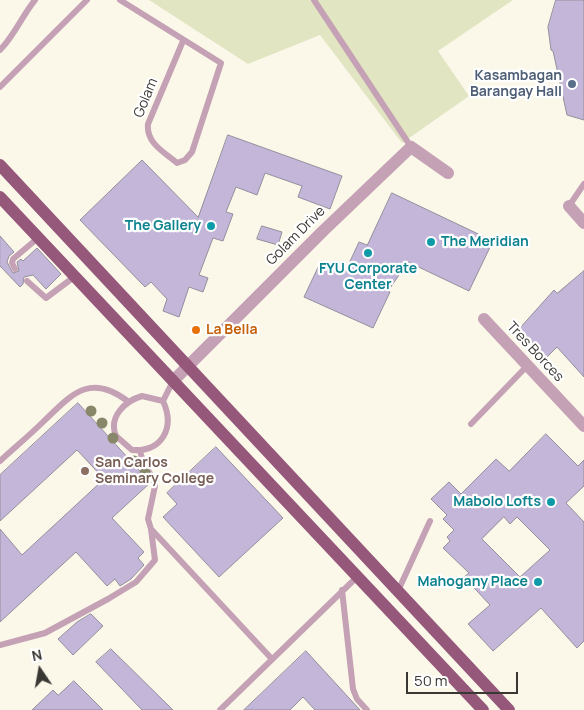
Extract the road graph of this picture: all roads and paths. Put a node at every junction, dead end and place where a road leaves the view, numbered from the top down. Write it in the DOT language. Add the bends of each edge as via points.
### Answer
graph roads {
  1 [pos="35,0"];
  2 [pos="87,0"];
  3 [pos="120,0"];
  4 [pos="314,0"];
  5 [pos="183,40"];
  6 [pos="0,50"];
  7 [pos="0,87"];
  8 [pos="411,147"];
  9 [pos="0,165"];
  10 [pos="448,173"];
  11 [pos="584,184"];
  12 [pos="0,197"];
  13 [pos="569,206"];
  14 [pos="584,223"];
  15 [pos="38,238"];
  16 [pos="15,269"];
  17 [pos="74,277"];
  18 [pos="27,281"];
  19 [pos="484,319"];
  20 [pos="188,366"];
  21 [pos="527,366"];
  22 [pos="173,381"];
  23 [pos="163,401"];
  24 [pos="129,402"];
  25 [pos="471,424"];
  26 [pos="584,426"];
  27 [pos="140,450"];
  28 [pos="0,461"];
  29 [pos="430,521"];
  30 [pos="152,528"];
  31 [pos="358,576"];
  32 [pos="342,590"];
  33 [pos="398,592"];
  34 [pos="0,645"];
  35 [pos="271,658"];
  36 [pos="220,710"];
  37 [pos="367,710"];
  38 [pos="483,710"];
  39 [pos="509,710"];
  1 -- 6 [label="lane" via="21,17 9,42"];
  2 -- 7 [label="lane"];
  3 -- 5 [label="lane"];
  4 -- 8 [label="lane"];
  5 -- 5 [label="lane, Golam" via="221,63 192,152 177,163 150,140 147,132"];
  8 -- 10 [label="street"];
  8 -- 20 [label="street, Golam Drive"];
  9 -- 20 [label="main road" via="27,186"];
  11 -- 13 [label="lane"];
  12 -- 15 [label="main road"];
  13 -- 14 [label="street"];
  15 -- 16 [label="lane" via="13,258"];
  15 -- 17 [label="main road"];
  17 -- 18 [label="lane" via="46,298"];
  17 -- 22 [label="main road"];
  19 -- 21 [label="street, Tres Borces"];
  20 -- 22 [label="street, Golam Drive"];
  20 -- 33 [label="main road"];
  21 -- 25 [label="lane"];
  21 -- 26 [label="street, Tres Borces"];
  22 -- 23 [label="lane"];
  22 -- 31 [label="main road"];
  23 -- 24 [label="lane" via="142,396"];
  23 -- 27 [label="lane" via="169,418 166,432"];
  24 -- 27 [label="lane" via="116,414 113,429 126,446"];
  24 -- 28 [label="lane" via="114,391 91,388 74,392"];
  27 -- 30 [label="lane" via="144,465 154,479 148,519"];
  29 -- 33 [label="lane"];
  30 -- 34 [label="lane" via="155,560 136,582 44,633"];
  30 -- 35 [label="lane"];
  31 -- 32 [label="lane"];
  31 -- 38 [label="main road"];
  32 -- 35 [label="lane"];
  32 -- 37 [label="lane" via="354,689 357,700"];
  33 -- 39 [label="main road"];
  35 -- 36 [label="lane"];
}
